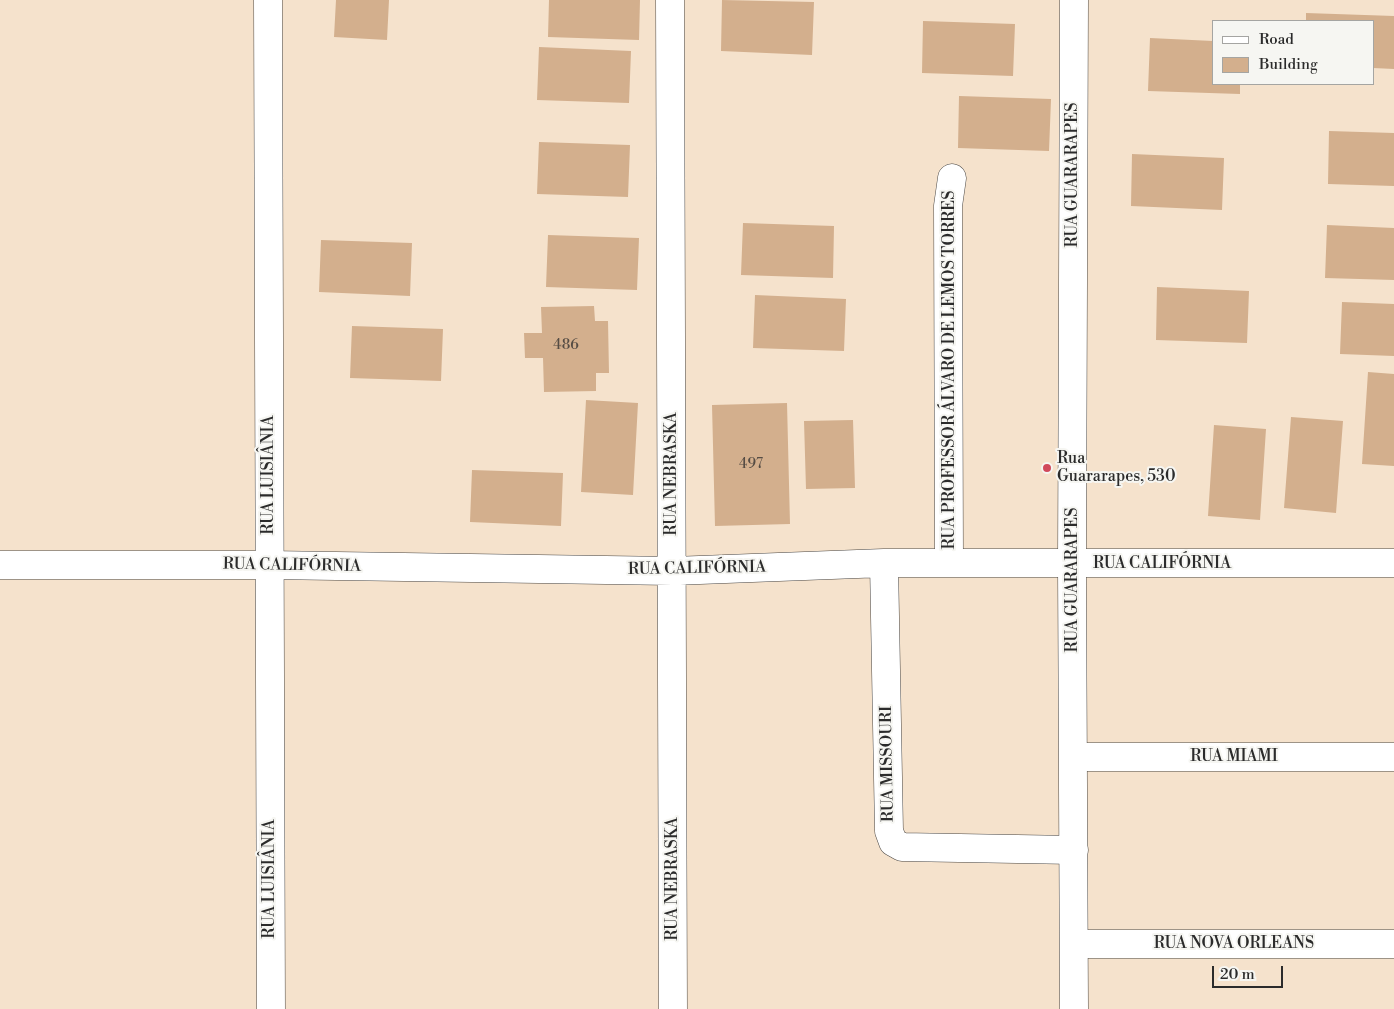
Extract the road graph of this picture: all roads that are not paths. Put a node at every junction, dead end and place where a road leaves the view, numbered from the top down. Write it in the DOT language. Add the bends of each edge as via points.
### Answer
graph roads {
  1 [pos="268,0"];
  2 [pos="670,0"];
  3 [pos="1074,0"];
  4 [pos="952,178"];
  5 [pos="884,563"];
  6 [pos="949,563"];
  7 [pos="1394,563"];
  8 [pos="1072,564"];
  9 [pos="0,565"];
  10 [pos="269,565"];
  11 [pos="673,571"];
  12 [pos="1073,756"];
  13 [pos="1394,757"];
  14 [pos="1074,850"];
  15 [pos="1074,944"];
  16 [pos="1394,944"];
  17 [pos="271,1009"];
  18 [pos="672,1009"];
  19 [pos="1074,1009"];
  1 -- 10 [label="street, RUA LUISIÂNIA"];
  2 -- 11 [label="street, RUA NEBRASKA"];
  3 -- 8 [label="street, RUA GUARARAPES"];
  4 -- 6 [label="street, RUA PROFESSOR ÁLVARO DE LEMOS TORRES" via="948,206"];
  5 -- 6 [label="street, RUA CALIFÓRNIA"];
  5 -- 11 [label="street, RUA CALIFÓRNIA"];
  5 -- 14 [label="street, RUA MISSOURI" via="889,831 894,842 902,847"];
  6 -- 8 [label="street, RUA CALIFÓRNIA"];
  7 -- 8 [label="street, RUA CALIFÓRNIA"];
  8 -- 12 [label="street, RUA GUARARAPES"];
  9 -- 10 [label="street, RUA CALIFÓRNIA"];
  10 -- 11 [label="street, RUA CALIFÓRNIA"];
  10 -- 17 [label="street, RUA LUISIÂNIA"];
  11 -- 18 [label="street, RUA NEBRASKA"];
  12 -- 13 [label="street, RUA MIAMI"];
  12 -- 14 [label="street, RUA GUARARAPES"];
  14 -- 15 [label="street, RUA GUARARAPES"];
  15 -- 16 [label="street, RUA NOVA ORLEANS"];
  15 -- 19 [label="street, RUA GUARARAPES"];
}
